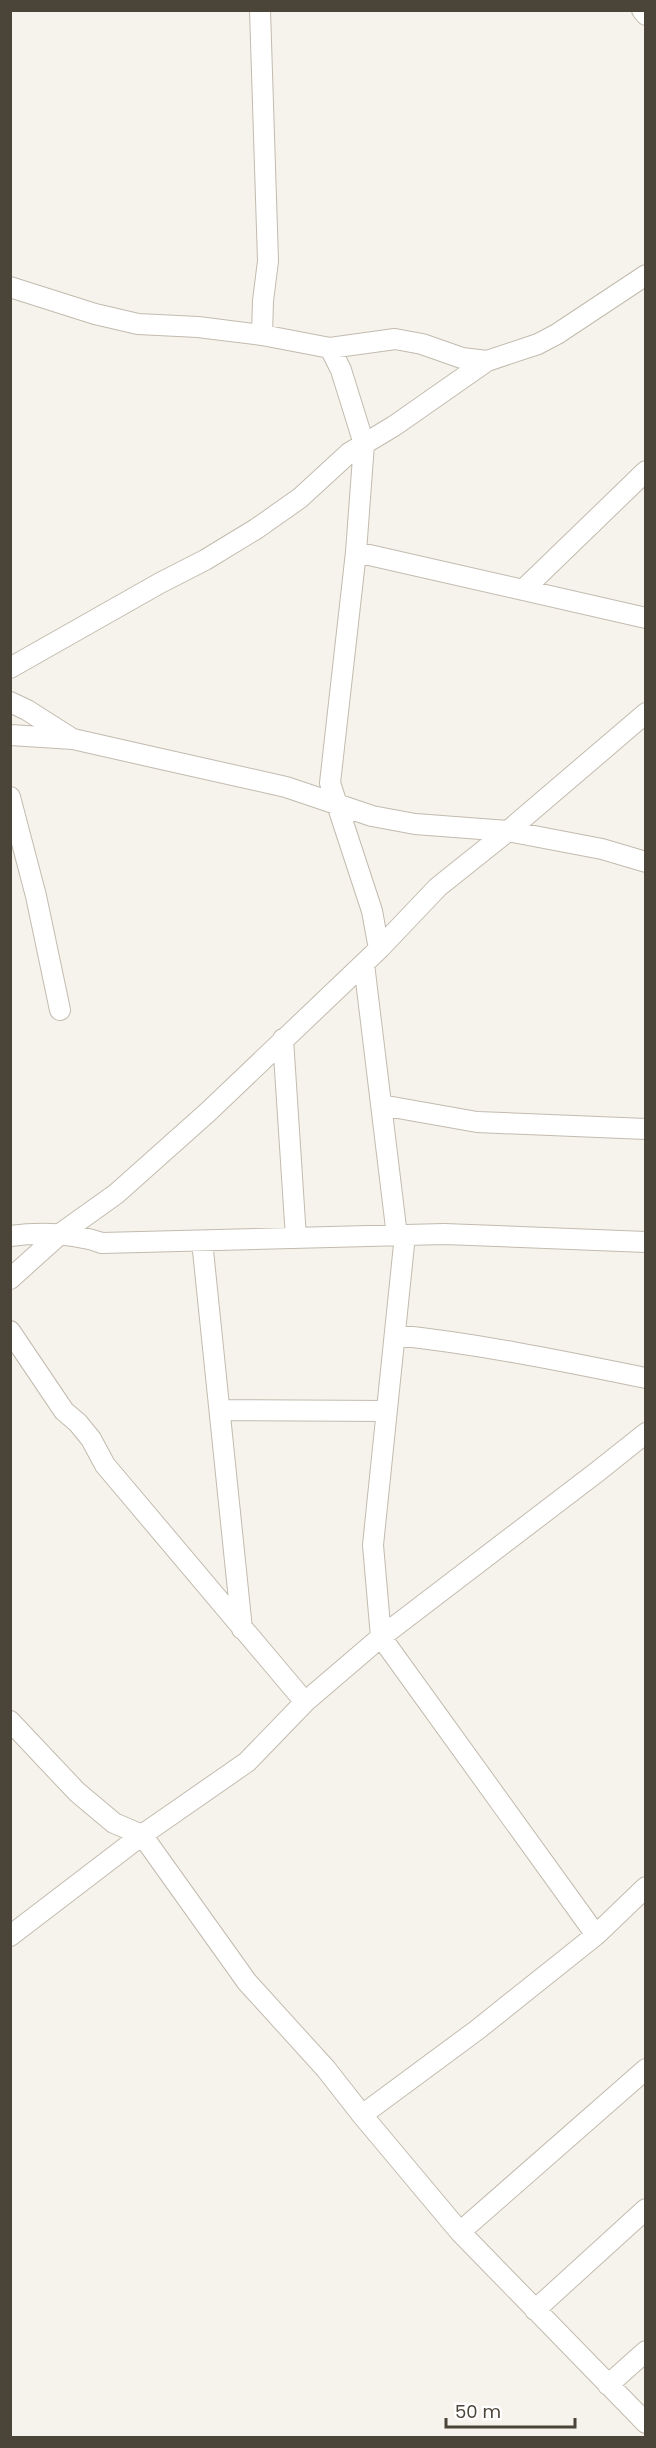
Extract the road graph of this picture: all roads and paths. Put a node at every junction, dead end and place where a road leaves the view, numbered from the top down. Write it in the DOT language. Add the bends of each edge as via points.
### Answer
graph roads {
  1 [pos="260,10"];
  2 [pos="642,10"];
  3 [pos="645,15"];
  4 [pos="645,275"];
  5 [pos="10,287"];
  6 [pos="262,335"];
  7 [pos="330,348"];
  8 [pos="487,361"];
  9 [pos="364,444"];
  10 [pos="645,471"];
  11 [pos="356,552"];
  12 [pos="523,590"];
  13 [pos="645,618"];
  14 [pos="10,668"];
  15 [pos="10,702"];
  16 [pos="645,713"];
  17 [pos="10,735"];
  18 [pos="73,739"];
  19 [pos="10,797"];
  20 [pos="336,804"];
  21 [pos="508,831"];
  22 [pos="645,862"];
  23 [pos="380,950"];
  24 [pos="364,964"];
  25 [pos="60,1010"];
  26 [pos="283,1039"];
  27 [pos="381,1105"];
  28 [pos="645,1129"];
  29 [pos="60,1234"];
  30 [pos="401,1235"];
  31 [pos="10,1236"];
  32 [pos="296,1238"];
  33 [pos="202,1241"];
  34 [pos="645,1242"];
  35 [pos="10,1279"];
  36 [pos="10,1331"];
  37 [pos="395,1335"];
  38 [pos="645,1378"];
  39 [pos="220,1410"];
  40 [pos="387,1411"];
  41 [pos="645,1433"];
  42 [pos="242,1629"];
  43 [pos="381,1637"];
  44 [pos="305,1702"];
  45 [pos="10,1721"];
  46 [pos="142,1835"];
  47 [pos="645,1887"];
  48 [pos="596,1935"];
  49 [pos="10,1936"];
  50 [pos="645,2069"];
  51 [pos="362,2115"];
  52 [pos="645,2209"];
  53 [pos="460,2232"];
  54 [pos="535,2310"];
  55 [pos="645,2351"];
  56 [pos="608,2385"];
  57 [pos="645,2423"];
  1 -- 6 [label="street" via="268,261"];
  2 -- 3 [label="street"];
  4 -- 8 [label="street" via="557,334"];
  5 -- 6 [label="street" via="138,324"];
  6 -- 7 [label="street"];
  7 -- 8 [label="street" via="395,339"];
  7 -- 9 [label="street" via="341,370"];
  8 -- 9 [label="street"];
  9 -- 11 [label="street"];
  9 -- 14 [label="street" via="256,529"];
  10 -- 12 [label="street"];
  11 -- 12 [label="street"];
  11 -- 20 [label="street" via="330,783"];
  12 -- 13 [label="street"];
  15 -- 18 [label="street"];
  16 -- 21 [label="street"];
  17 -- 18 [label="street"];
  18 -- 20 [label="street" via="286,788"];
  19 -- 25 [label="street"];
  20 -- 21 [label="street" via="415,824"];
  20 -- 23 [label="street" via="372,911"];
  21 -- 22 [label="street" via="602,849"];
  21 -- 23 [label="street" via="438,887"];
  23 -- 24 [label="street"];
  24 -- 26 [label="street"];
  24 -- 27 [label="street"];
  26 -- 29 [label="street" via="116,1194"];
  26 -- 32 [label="street"];
  27 -- 28 [label="street" via="477,1122"];
  27 -- 30 [label="street"];
  29 -- 31 [label="street"];
  29 -- 33 [label="street" via="102,1243"];
  29 -- 35 [label="street"];
  30 -- 32 [label="street"];
  30 -- 34 [label="street" via="476,1234"];
  30 -- 37 [label="street"];
  32 -- 33 [label="street"];
  33 -- 39 [label="street"];
  36 -- 42 [label="street" via="64,1411 91,1439 105,1465"];
  37 -- 38 [label="street" via="522,1352"];
  37 -- 40 [label="street"];
  39 -- 40 [label="street"];
  39 -- 42 [label="street"];
  40 -- 43 [label="street" via="373,1545"];
  41 -- 43 [label="street"];
  42 -- 44 [label="street"];
  43 -- 44 [label="street"];
  43 -- 48 [label="street"];
  44 -- 46 [label="street" via="247,1762"];
  45 -- 46 [label="street" via="76,1792 114,1823"];
  46 -- 49 [label="street"];
  46 -- 51 [label="street" via="247,1982 320,2061"];
  47 -- 48 [label="street"];
  48 -- 51 [label="street"];
  50 -- 53 [label="street"];
  51 -- 53 [label="street"];
  52 -- 54 [label="street"];
  53 -- 54 [label="street"];
  54 -- 56 [label="street"];
  55 -- 56 [label="street"];
  56 -- 57 [label="street"];
}
